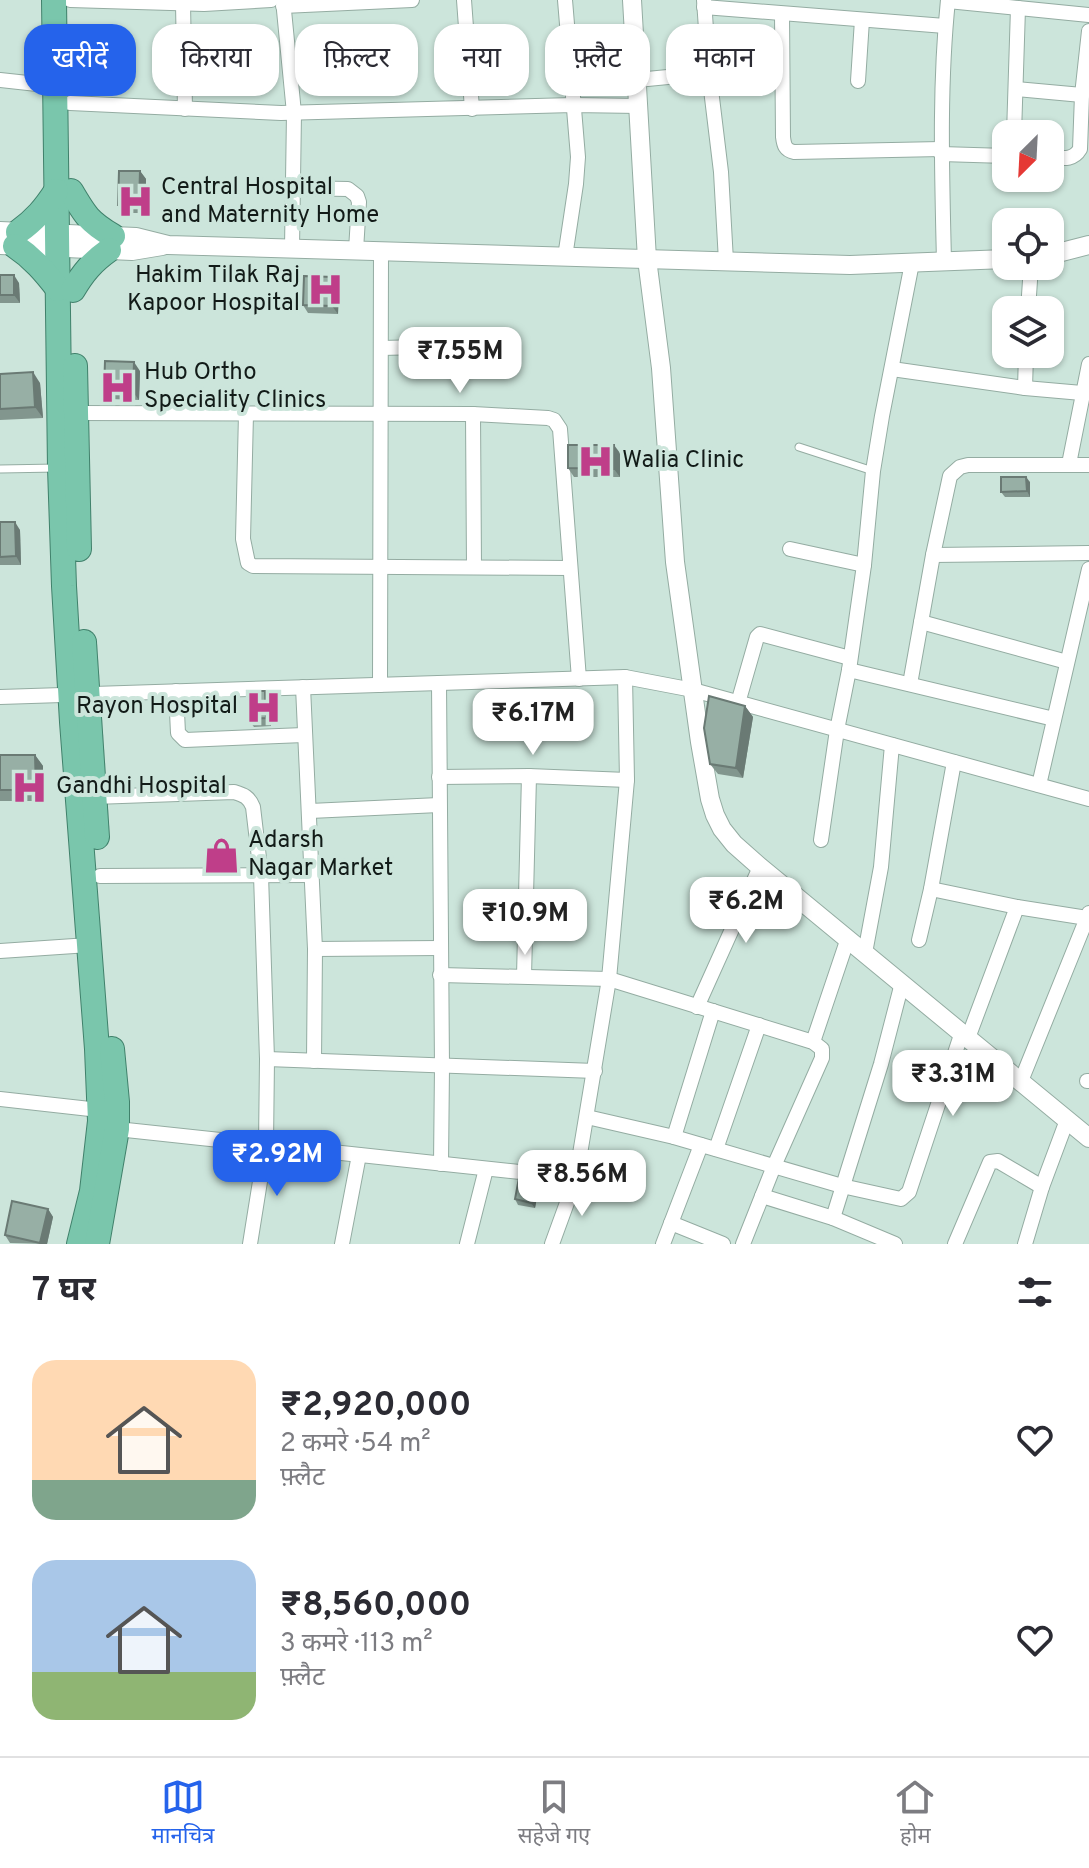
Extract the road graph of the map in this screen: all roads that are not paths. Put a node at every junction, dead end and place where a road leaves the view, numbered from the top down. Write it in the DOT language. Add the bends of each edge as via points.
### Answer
graph roads {
  1 [pos="54,0"];
  2 [pos="70,0"];
  3 [pos="412,0"];
  4 [pos="464,0"];
  5 [pos="565,0"];
  6 [pos="632,0"];
  7 [pos="948,0"];
  8 [pos="131,1"];
  9 [pos="279,2"];
  10 [pos="704,3"];
  11 [pos="183,4"];
  12 [pos="1018,8"];
  13 [pos="782,14"];
  14 [pos="1089,15"];
  15 [pos="862,20"];
  16 [pos="56,24"];
  17 [pos="68,24"];
  18 [pos="634,24"];
  19 [pos="706,24"];
  20 [pos="945,26"];
  21 [pos="1089,31"];
  22 [pos="0,80"];
  23 [pos="858,81"];
  24 [pos="24,85"];
  25 [pos="1016,89"];
  26 [pos="1082,95"];
  27 [pos="62,96"];
  28 [pos="78,96"];
  29 [pos="638,96"];
  30 [pos="712,96"];
  31 [pos="573,105"];
  32 [pos="639,106"];
  33 [pos="185,109"];
  34 [pos="472,109"];
  35 [pos="294,113"];
  36 [pos="1015,120"];
  37 [pos="941,151"];
  38 [pos="992,155"];
  39 [pos="1064,158"];
  40 [pos="293,188"];
  41 [pos="64,191"];
  42 [pos="8,239"];
  43 [pos="65,241"];
  44 [pos="111,243"];
  45 [pos="1089,245"];
  46 [pos="292,248"];
  47 [pos="356,250"];
  48 [pos="381,251"];
  49 [pos="1064,251"];
  50 [pos="565,257"];
  51 [pos="647,259"];
  52 [pos="992,260"];
  53 [pos="726,261"];
  54 [pos="944,262"];
  55 [pos="912,263"];
  56 [pos="66,290"];
  57 [pos="381,348"];
  58 [pos="487,350"];
  59 [pos="1089,364"];
  60 [pos="1026,368"];
  61 [pos="892,369"];
  62 [pos="1025,388"];
  63 [pos="1082,393"];
  64 [pos="76,413"];
  65 [pos="246,414"];
  66 [pos="381,414"];
  67 [pos="473,414"];
  68 [pos="799,447"];
  69 [pos="1069,464"];
  70 [pos="1089,465"];
  71 [pos="60,468"];
  72 [pos="0,469"];
  73 [pos="873,471"];
  74 [pos="790,549"];
  75 [pos="1089,553"];
  76 [pos="933,555"];
  77 [pos="864,565"];
  78 [pos="381,567"];
  79 [pos="474,567"];
  80 [pos="569,568"];
  81 [pos="1089,569"];
  82 [pos="921,622"];
  83 [pos="1067,662"];
  84 [pos="850,664"];
  85 [pos="625,677"];
  86 [pos="579,679"];
  87 [pos="439,683"];
  88 [pos="910,684"];
  89 [pos="380,685"];
  90 [pos="303,687"];
  91 [pos="693,690"];
  92 [pos="176,691"];
  93 [pos="79,694"];
  94 [pos="0,697"];
  95 [pos="738,703"];
  96 [pos="1054,719"];
  97 [pos="837,730"];
  98 [pos="304,735"];
  99 [pos="892,745"];
  100 [pos="954,762"];
  101 [pos="529,776"];
  102 [pos="439,777"];
  103 [pos="627,780"];
  104 [pos="1039,785"];
  105 [pos="94,797"];
  106 [pos="1089,799"];
  107 [pos="439,805"];
  108 [pos="310,811"];
  109 [pos="821,840"];
  110 [pos="760,867"];
  111 [pos="261,875"];
  112 [pos="311,875"];
  113 [pos="100,876"];
  114 [pos="931,889"];
  115 [pos="1017,907"];
  116 [pos="1088,916"];
  117 [pos="848,938"];
  118 [pos="919,940"];
  119 [pos="89,945"];
  120 [pos="440,948"];
  121 [pos="315,949"];
  122 [pos="0,951"];
  123 [pos="865,953"];
  124 [pos="440,975"];
  125 [pos="524,976"];
  126 [pos="609,979"];
  127 [pos="902,983"];
  128 [pos="697,1007"];
  129 [pos="713,1011"];
  130 [pos="759,1025"];
  131 [pos="965,1035"];
  132 [pos="813,1042"];
  133 [pos="267,1059"];
  134 [pos="314,1061"];
  135 [pos="442,1067"];
  136 [pos="595,1071"];
  137 [pos="1021,1081"];
  138 [pos="0,1099"];
  139 [pos="99,1110"];
  140 [pos="587,1117"];
  141 [pos="1067,1120"];
  142 [pos="117,1129"];
  143 [pos="674,1137"];
  144 [pos="1089,1138"];
  145 [pos="266,1144"];
  146 [pos="708,1147"];
  147 [pos="359,1155"];
  148 [pos="441,1164"];
  149 [pos="774,1166"];
  150 [pos="486,1169"];
  151 [pos="576,1178"];
  152 [pos="842,1186"];
  153 [pos="1042,1187"];
  154 [pos="762,1196"];
  155 [pos="833,1218"];
  156 [pos="671,1223"];
  157 [pos="79,1244"];
  158 [pos="97,1244"];
  159 [pos="250,1244"];
  160 [pos="342,1244"];
  161 [pos="467,1244"];
  162 [pos="552,1244"];
  163 [pos="663,1244"];
  164 [pos="723,1244"];
  165 [pos="743,1244"];
  166 [pos="895,1244"];
  167 [pos="955,1244"];
  168 [pos="1025,1244"];
  1 -- 16 [label="highway"];
  2 -- 8 [label="street"];
  2 -- 17 [label="highway"];
  3 -- 9 [label="street"];
  4 -- 34 [label="street"];
  5 -- 31 [label="street"];
  6 -- 18 [label="street"];
  7 -- 12 [label="street"];
  7 -- 20 [label="street"];
  8 -- 11 [label="street"];
  9 -- 11 [label="street"];
  9 -- 35 [label="street"];
  10 -- 13 [label="street"];
  10 -- 19 [label="street"];
  11 -- 33 [label="street"];
  12 -- 14 [label="street"];
  12 -- 25 [label="street"];
  13 -- 15 [label="street"];
  13 -- 37 [label="street" via="787,149"];
  15 -- 20 [label="street"];
  15 -- 23 [label="street"];
  20 -- 37 [label="street"];
  21 -- 26 [label="street"];
  22 -- 24 [label="street"];
  25 -- 26 [label="street"];
  25 -- 36 [label="street"];
  26 -- 39 [label="street" via="1080,149"];
  27 -- 41 [label="highway"];
  28 -- 33 [label="street"];
  29 -- 32 [label="street"];
  30 -- 53 [label="street"];
  31 -- 32 [label="street"];
  31 -- 34 [label="street"];
  31 -- 50 [label="street" via="578,157"];
  32 -- 51 [label="street"];
  33 -- 35 [label="street"];
  34 -- 35 [label="street"];
  35 -- 40 [label="street"];
  37 -- 38 [label="street"];
  37 -- 54 [label="street"];
  40 -- 46 [label="street"];
  40 -- 47 [label="street" via="353,192 359,202"];
  41 -- 42 [label="highway"];
  41 -- 43 [label="highway"];
  41 -- 44 [label="highway"];
  42 -- 43 [label="street"];
  42 -- 56 [label="highway"];
  43 -- 44 [label="street"];
  43 -- 56 [label="highway"];
  44 -- 46 [label="street" via="136,237 168,245"];
  44 -- 56 [label="highway"];
  45 -- 49 [label="street"];
  46 -- 47 [label="street"];
  47 -- 48 [label="street"];
  48 -- 50 [label="street"];
  48 -- 57 [label="street"];
  50 -- 51 [label="street"];
  51 -- 53 [label="street"];
  51 -- 91 [label="street" via="675,562"];
  52 -- 54 [label="street"];
  53 -- 55 [label="street"];
  54 -- 55 [label="street"];
  55 -- 61 [label="street"];
  56 -- 64 [label="highway"];
  56 -- 71 [label="highway"];
  57 -- 58 [label="street"];
  57 -- 66 [label="street"];
  59 -- 63 [label="street"];
  60 -- 62 [label="street"];
  61 -- 62 [label="street"];
  61 -- 73 [label="street"];
  62 -- 63 [label="street"];
  63 -- 69 [label="street"];
  64 -- 65 [label="street"];
  64 -- 93 [label="highway"];
  65 -- 66 [label="street"];
  65 -- 78 [label="street" via="243,539 248,563"];
  66 -- 67 [label="street"];
  66 -- 78 [label="street"];
  67 -- 79 [label="street"];
  67 -- 80 [label="street" via="548,418 557,424"];
  68 -- 73 [label="lane"];
  69 -- 70 [label="street"];
  69 -- 76 [label="street" via="968,465 955,470"];
  71 -- 72 [label="lane"];
  71 -- 93 [label="highway"];
  73 -- 77 [label="street"];
  74 -- 77 [label="street"];
  75 -- 76 [label="street"];
  76 -- 82 [label="street"];
  77 -- 84 [label="street"];
  78 -- 79 [label="street"];
  78 -- 89 [label="street"];
  79 -- 80 [label="street"];
  80 -- 86 [label="street"];
  81 -- 83 [label="street"];
  82 -- 83 [label="street"];
  82 -- 88 [label="street"];
  83 -- 96 [label="street"];
  84 -- 88 [label="street"];
  84 -- 95 [label="street" via="760,634"];
  84 -- 97 [label="street"];
  85 -- 86 [label="street"];
  85 -- 91 [label="street"];
  85 -- 103 [label="street"];
  86 -- 87 [label="street"];
  87 -- 89 [label="street"];
  87 -- 102 [label="street"];
  88 -- 96 [label="street"];
  89 -- 90 [label="street"];
  90 -- 92 [label="street"];
  90 -- 98 [label="street"];
  91 -- 95 [label="street"];
  91 -- 110 [label="street" via="715,815 734,844"];
  92 -- 93 [label="street"];
  92 -- 98 [label="street" via="178,733 185,740"];
  93 -- 94 [label="street"];
  93 -- 105 [label="highway"];
  93 -- 119 [label="highway"];
  95 -- 97 [label="street"];
  96 -- 104 [label="street"];
  97 -- 99 [label="street"];
  97 -- 109 [label="street"];
  98 -- 108 [label="street"];
  99 -- 100 [label="street"];
  99 -- 123 [label="street" via="881,867"];
  100 -- 104 [label="street"];
  100 -- 114 [label="street"];
  101 -- 102 [label="street"];
  101 -- 103 [label="street"];
  101 -- 125 [label="street"];
  102 -- 107 [label="street"];
  103 -- 126 [label="street"];
  104 -- 106 [label="street"];
  105 -- 111 [label="street" via="244,795 253,807"];
  105 -- 113 [label="highway"];
  107 -- 108 [label="street"];
  107 -- 120 [label="street"];
  108 -- 112 [label="street"];
  110 -- 117 [label="street"];
  110 -- 128 [label="street"];
  111 -- 112 [label="street"];
  111 -- 113 [label="street"];
  111 -- 133 [label="street"];
  112 -- 121 [label="street"];
  113 -- 142 [label="highway"];
  114 -- 115 [label="street"];
  114 -- 118 [label="street"];
  115 -- 116 [label="street"];
  115 -- 131 [label="street"];
  116 -- 137 [label="street"];
  117 -- 123 [label="street"];
  117 -- 132 [label="street"];
  119 -- 122 [label="street"];
  119 -- 139 [label="highway"];
  120 -- 121 [label="street"];
  120 -- 124 [label="street"];
  121 -- 134 [label="street"];
  123 -- 127 [label="street"];
  124 -- 125 [label="street"];
  124 -- 135 [label="street"];
  125 -- 126 [label="street"];
  126 -- 128 [label="street"];
  126 -- 136 [label="street"];
  127 -- 131 [label="street"];
  127 -- 152 [label="street"];
  128 -- 129 [label="street"];
  129 -- 130 [label="street"];
  129 -- 143 [label="street"];
  130 -- 132 [label="street"];
  130 -- 146 [label="street"];
  131 -- 137 [label="street"];
  131 -- 152 [label="street" via="909,1192 901,1199"];
  132 -- 149 [label="street" via="822,1049 822,1058"];
  133 -- 134 [label="street"];
  133 -- 145 [label="street"];
  134 -- 135 [label="street"];
  135 -- 136 [label="street"];
  135 -- 148 [label="street"];
  136 -- 140 [label="street"];
  137 -- 141 [label="street"];
  138 -- 139 [label="street"];
  139 -- 157 [label="highway" via="92,1191"];
  140 -- 143 [label="street"];
  140 -- 151 [label="street"];
  141 -- 144 [label="street"];
  141 -- 153 [label="street"];
  142 -- 145 [label="street"];
  142 -- 158 [label="highway"];
  143 -- 146 [label="street"];
  145 -- 147 [label="street"];
  145 -- 159 [label="street"];
  146 -- 149 [label="street"];
  146 -- 156 [label="street"];
  147 -- 148 [label="street"];
  147 -- 160 [label="street"];
  148 -- 150 [label="street"];
  149 -- 152 [label="street"];
  149 -- 154 [label="street"];
  150 -- 151 [label="street"];
  150 -- 161 [label="street"];
  151 -- 162 [label="street"];
  152 -- 155 [label="street"];
  153 -- 167 [label="street" via="998,1161 990,1162"];
  153 -- 168 [label="street"];
  154 -- 155 [label="street"];
  154 -- 165 [label="street"];
  155 -- 166 [label="street"];
  156 -- 163 [label="street"];
  156 -- 164 [label="street"];
}
